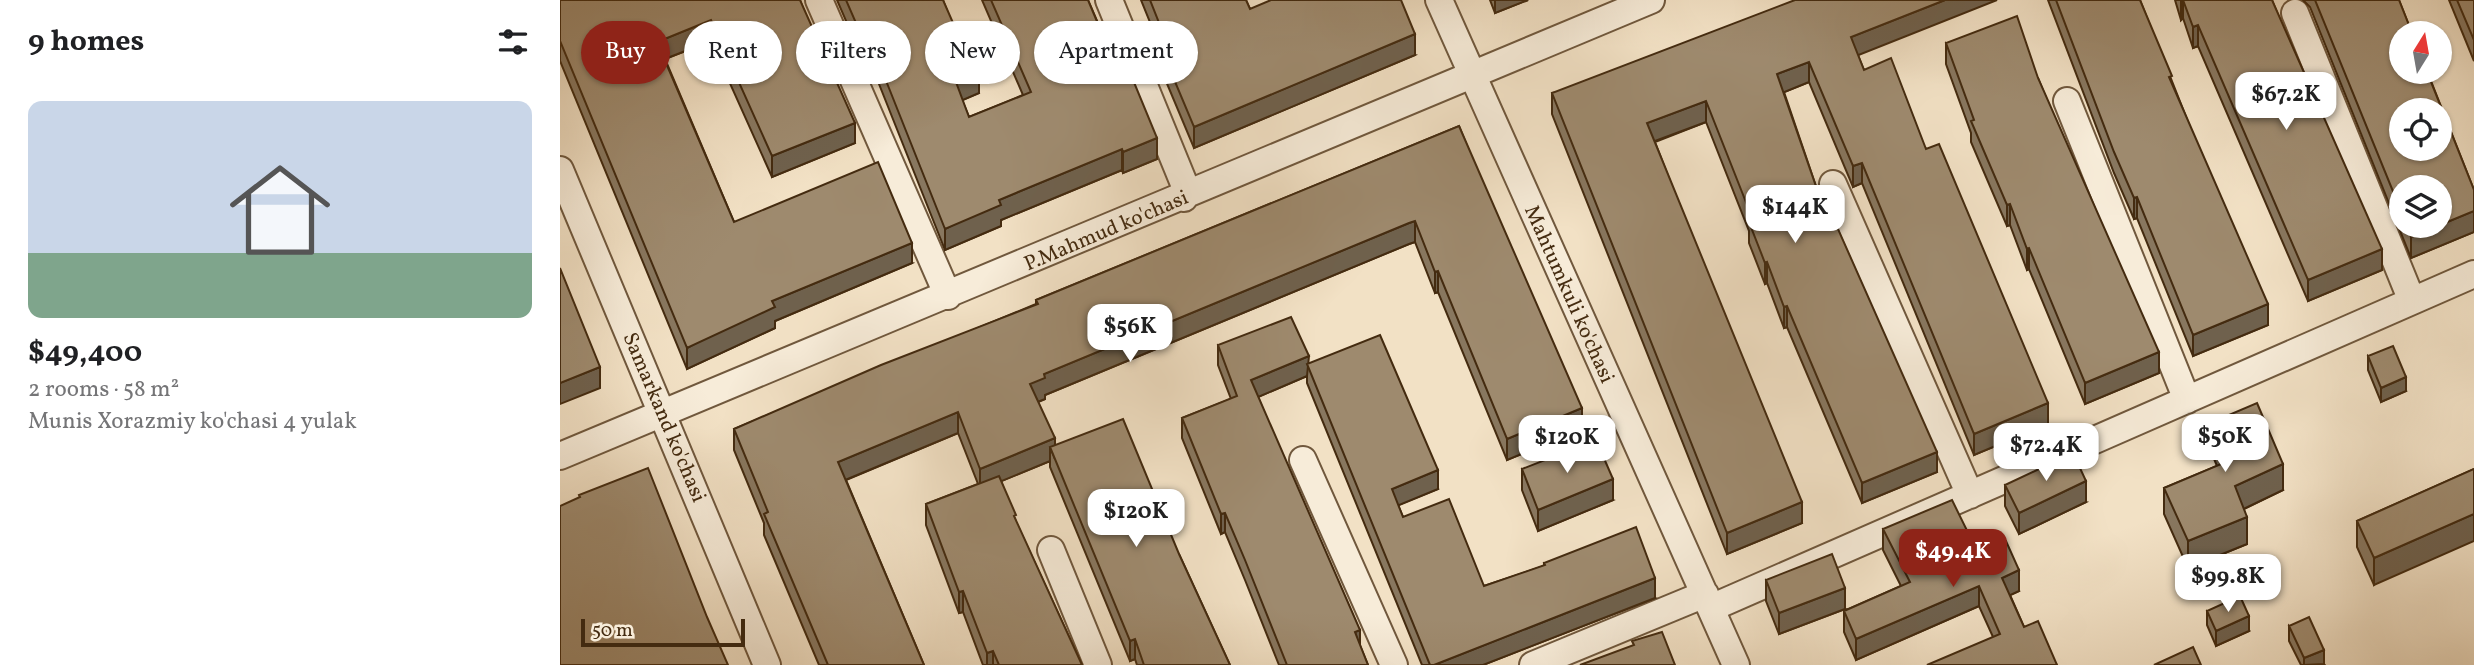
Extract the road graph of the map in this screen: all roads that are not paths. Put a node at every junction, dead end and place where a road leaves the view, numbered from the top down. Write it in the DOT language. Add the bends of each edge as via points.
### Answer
graph roads {
  1 [pos="819,0"];
  2 [pos="1109,0"];
  3 [pos="1439,0"];
  4 [pos="1651,0"];
  5 [pos="2295,13"];
  6 [pos="1471,74"];
  7 [pos="2067,101"];
  8 [pos="560,170"];
  9 [pos="1833,184"];
  10 [pos="1184,198"];
  11 [pos="2474,274"];
  12 [pos="948,296"];
  13 [pos="2412,301"];
  14 [pos="2187,400"];
  15 [pos="664,414"];
  16 [pos="560,456"];
  17 [pos="1303,460"];
  18 [pos="1970,495"];
  19 [pos="1051,551"];
  20 [pos="1708,601"];
  21 [pos="767,665"];
  22 [pos="1098,665"];
  23 [pos="1394,665"];
  24 [pos="1534,665"];
  25 [pos="1736,665"];
  1 -- 12 [label="street"];
  2 -- 10 [label="street" via="1185,186"];
  3 -- 6 [label="street, Mahtumkuli ko'chasi"];
  4 -- 6 [label="street, P.Mahmud ko'chasi"];
  5 -- 13 [label="street"];
  6 -- 10 [label="street, P.Mahmud ko'chasi"];
  6 -- 20 [label="street, Mahtumkuli ko'chasi"];
  7 -- 14 [label="street"];
  8 -- 15 [label="street, Samarkand ko'chasi"];
  9 -- 18 [label="street"];
  10 -- 12 [label="street, P.Mahmud ko'chasi"];
  11 -- 13 [label="street"];
  12 -- 15 [label="street, P.Mahmud ko'chasi"];
  13 -- 14 [label="street"];
  14 -- 18 [label="street"];
  15 -- 16 [label="street, P.Mahmud ko'chasi"];
  15 -- 21 [label="street, Samarkand ko'chasi"];
  17 -- 23 [label="street"];
  18 -- 20 [label="street"];
  19 -- 22 [label="street"];
  20 -- 24 [label="street"];
  20 -- 25 [label="street, Mahtumkuli ko'chasi"];
}
